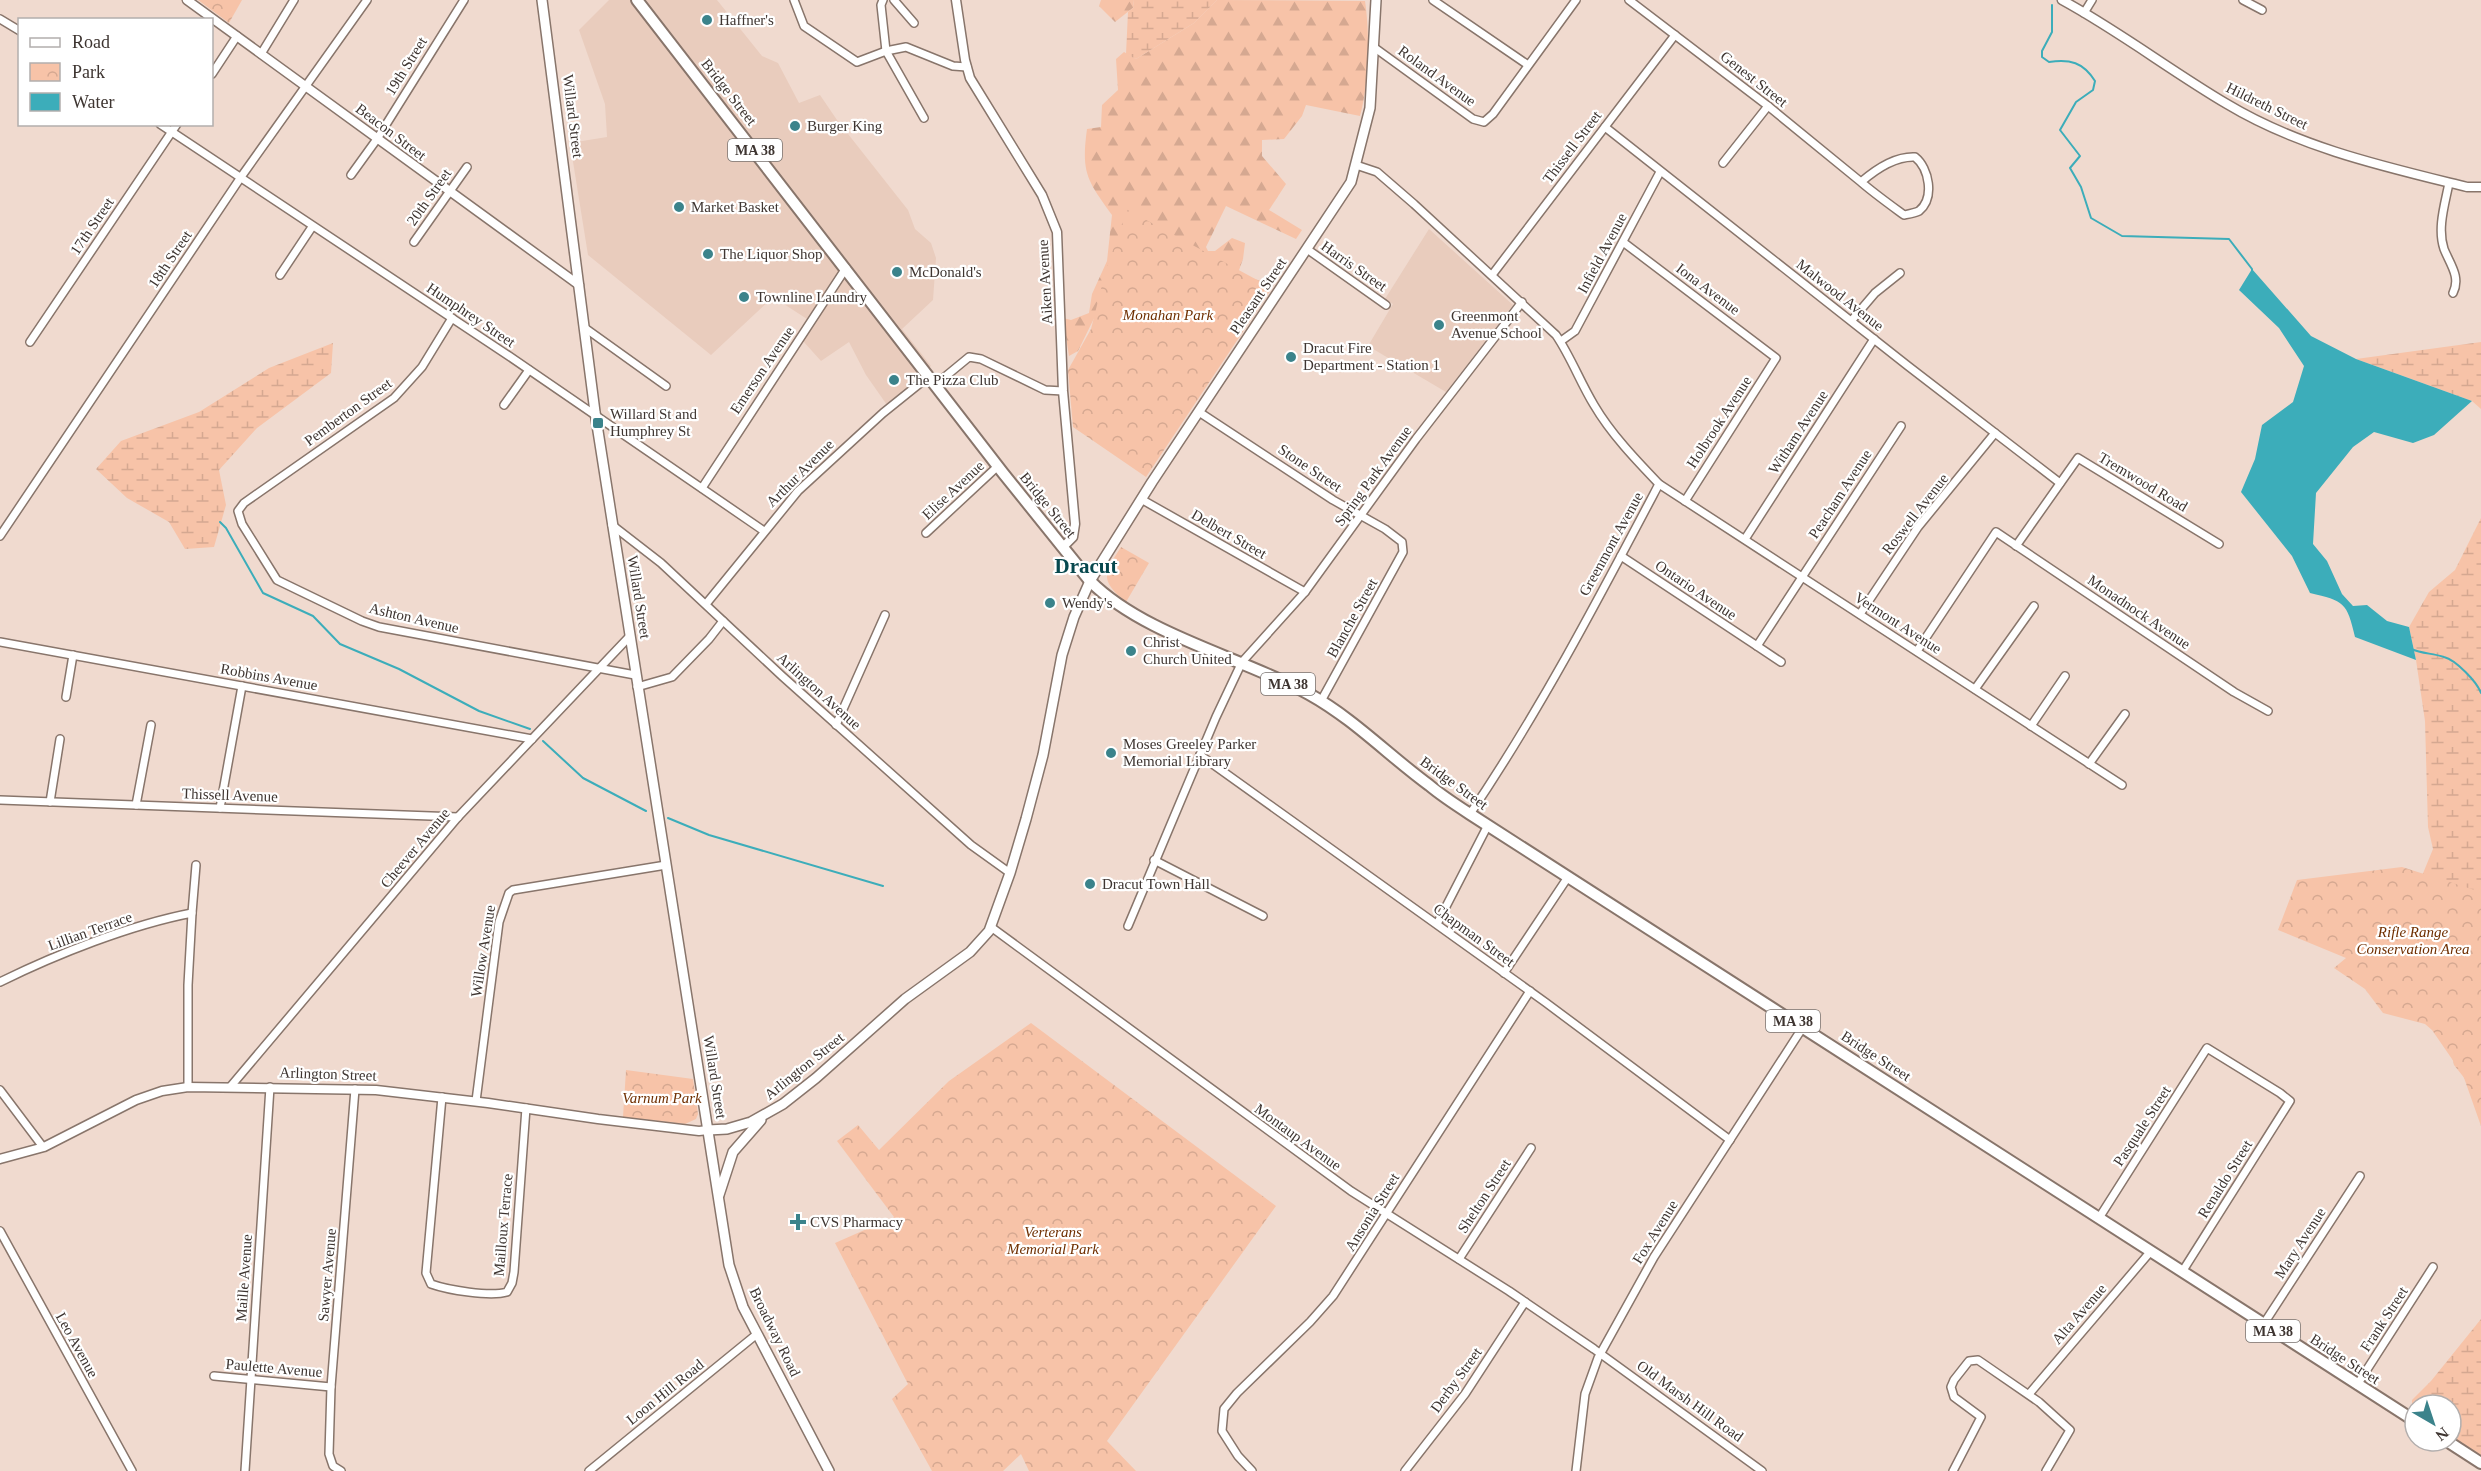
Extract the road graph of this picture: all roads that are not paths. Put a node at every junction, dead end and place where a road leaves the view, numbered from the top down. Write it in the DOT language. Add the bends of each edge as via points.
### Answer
graph roads {
  1 [pos="187,0"];
  2 [pos="294,0"];
  3 [pos="367,0"];
  4 [pos="464,0"];
  5 [pos="542,0"];
  6 [pos="638,0"];
  7 [pos="794,0"];
  8 [pos="884,0"];
  9 [pos="894,0"];
  10 [pos="956,0"];
  11 [pos="1376,0"];
  12 [pos="1433,0"];
  13 [pos="1576,0"];
  14 [pos="1629,0"];
  15 [pos="2062,0"];
  16 [pos="2092,0"];
  17 [pos="2243,0"];
  18 [pos="2262,10"];
  19 [pos="2084,13"];
  20 [pos="212,18"];
  21 [pos="0,19"];
  22 [pos="213,19"];
  23 [pos="914,23"];
  24 [pos="18,30"];
  25 [pos="1674,35"];
  26 [pos="237,36"];
  27 [pos="1375,48"];
  28 [pos="886,51"];
  29 [pos="261,54"];
  30 [pos="1528,65"];
  31 [pos="967,67"];
  32 [pos="213,72"];
  33 [pos="306,86"];
  34 [pos="1768,106"];
  35 [pos="924,118"];
  36 [pos="163,126"];
  37 [pos="176,126"];
  38 [pos="1605,127"];
  39 [pos="172,132"];
  40 [pos="377,138"];
  41 [pos="1723,163"];
  42 [pos="1356,165"];
  43 [pos="467,167"];
  44 [pos="1660,172"];
  45 [pos="351,176"];
  46 [pos="241,177"];
  47 [pos="1861,182"];
  48 [pos="2449,183"];
  49 [pos="2481,187"];
  50 [pos="449,192"];
  51 [pos="312,227"];
  52 [pos="414,242"];
  53 [pos="1623,242"];
  54 [pos="1307,249"];
  55 [pos="846,268"];
  56 [pos="1900,273"];
  57 [pos="280,275"];
  58 [pos="1491,275"];
  59 [pos="579,285"];
  60 [pos="2453,294"];
  61 [pos="1522,302"];
  62 [pos="1386,305"];
  63 [pos="452,318"];
  64 [pos="1852,320"];
  65 [pos="585,328"];
  66 [pos="1874,339"];
  67 [pos="1560,341"];
  68 [pos="30,342"];
  69 [pos="1776,358"];
  70 [pos="529,370"];
  71 [pos="932,380"];
  72 [pos="666,387"];
  73 [pos="1063,391"];
  74 [pos="504,405"];
  75 [pos="1199,412"];
  76 [pos="596,417"];
  77 [pos="1901,426"];
  78 [pos="1995,433"];
  79 [pos="998,466"];
  80 [pos="2060,483"];
  81 [pos="1659,484"];
  82 [pos="702,488"];
  83 [pos="1141,499"];
  84 [pos="1685,501"];
  85 [pos="240,507"];
  86 [pos="1361,516"];
  87 [pos="612,525"];
  88 [pos="764,531"];
  89 [pos="926,533"];
  90 [pos="0,536"];
  91 [pos="1744,539"];
  92 [pos="2219,544"];
  93 [pos="1402,546"];
  94 [pos="2016,546"];
  95 [pos="1063,547"];
  96 [pos="1620,556"];
  97 [pos="1803,577"];
  98 [pos="1090,581"];
  99 [pos="1305,592"];
  100 [pos="706,604"];
  101 [pos="2034,606"];
  102 [pos="1860,614"];
  103 [pos="885,615"];
  104 [pos="723,621"];
  105 [pos="629,637"];
  106 [pos="0,642"];
  107 [pos="1757,646"];
  108 [pos="1917,651"];
  109 [pos="73,655"];
  110 [pos="1242,662"];
  111 [pos="1781,662"];
  112 [pos="599,669"];
  113 [pos="635,675"];
  114 [pos="2065,676"];
  115 [pos="242,686"];
  116 [pos="637,687"];
  117 [pos="1975,689"];
  118 [pos="66,697"];
  119 [pos="1321,701"];
  120 [pos="2268,711"];
  121 [pos="2126,714"];
  122 [pos="151,725"];
  123 [pos="836,725"];
  124 [pos="2031,726"];
  125 [pos="60,739"];
  126 [pos="532,739"];
  127 [pos="1200,755"];
  128 [pos="2090,764"];
  129 [pos="2122,785"];
  130 [pos="0,800"];
  131 [pos="50,802"];
  132 [pos="136,805"];
  133 [pos="220,808"];
  134 [pos="1470,814"];
  135 [pos="458,818"];
  136 [pos="1488,825"];
  137 [pos="1154,860"];
  138 [pos="196,865"];
  139 [pos="666,865"];
  140 [pos="1011,873"];
  141 [pos="1568,877"];
  142 [pos="192,912"];
  143 [pos="1263,916"];
  144 [pos="1437,924"];
  145 [pos="1128,926"];
  146 [pos="991,927"];
  147 [pos="1504,973"];
  148 [pos="0,982"];
  149 [pos="1530,991"];
  150 [pos="1803,1028"];
  151 [pos="231,1086"];
  152 [pos="188,1087"];
  153 [pos="270,1087"];
  154 [pos="355,1089"];
  155 [pos="0,1090"];
  156 [pos="442,1097"];
  157 [pos="476,1101"];
  158 [pos="2290,1101"];
  159 [pos="526,1108"];
  160 [pos="766,1115"];
  161 [pos="708,1130"];
  162 [pos="1730,1140"];
  163 [pos="43,1147"];
  164 [pos="1531,1148"];
  165 [pos="0,1159"];
  166 [pos="2360,1176"];
  167 [pos="718,1197"];
  168 [pos="1387,1214"];
  169 [pos="2098,1218"];
  170 [pos="0,1231"];
  171 [pos="2151,1251"];
  172 [pos="1459,1259"];
  173 [pos="2433,1267"];
  174 [pos="2182,1272"];
  175 [pos="1525,1302"];
  176 [pos="2264,1324"];
  177 [pos="758,1334"];
  178 [pos="1600,1354"];
  179 [pos="214,1376"];
  180 [pos="251,1380"];
  181 [pos="2357,1385"];
  182 [pos="331,1387"];
  183 [pos="2029,1394"];
  184 [pos="2403,1414"];
  185 [pos="2463,1451"];
  186 [pos="2481,1463"];
  187 [pos="132,1471"];
  188 [pos="245,1471"];
  189 [pos="341,1471"];
  190 [pos="589,1471"];
  191 [pos="829,1471"];
  192 [pos="1252,1471"];
  193 [pos="1405,1471"];
  194 [pos="1576,1471"];
  195 [pos="1762,1471"];
  196 [pos="1953,1471"];
  197 [pos="2046,1471"];
  1 -- 20 [label="street, Beacon Street"];
  2 -- 29 [label="street"];
  3 -- 33 [label="street, 18th Street"];
  4 -- 40 [label="street, 19th Street"];
  5 -- 59 [label="main road, Willard Street"];
  6 -- 55 [label="main road, Bridge Street / MA 38"];
  7 -- 28 [label="street" via="804,26 857,62"];
  8 -- 28 [label="street" via="881,5"];
  9 -- 23 [label="street"];
  10 -- 31 [label="street, Aiken Avenue"];
  11 -- 27 [label="main road, Pleasant Street"];
  12 -- 30 [label="street"];
  13 -- 30 [label="street"];
  14 -- 25 [label="street, Genest Street"];
  15 -- 19 [label="street, Hildreth Street"];
  16 -- 19 [label="street"];
  17 -- 18 [label="street"];
  19 -- 48 [label="street, Hildreth Street" via="2227,104 2276,129 2355,158"];
  21 -- 24 [label="street"];
  22 -- 26 [label="street, Beacon Street"];
  25 -- 34 [label="street, Genest Street"];
  25 -- 38 [label="street, Thissell Street"];
  26 -- 29 [label="street, Beacon Street"];
  26 -- 32 [label="street"];
  27 -- 30 [label="street, Roland Avenue" via="1473,119 1484,122"];
  27 -- 42 [label="main road, Pleasant Street" via="1370,108"];
  28 -- 31 [label="street" via="906,47 953,66"];
  28 -- 35 [label="street"];
  29 -- 33 [label="street, Beacon Street"];
  31 -- 73 [label="street, Aiken Avenue" via="1042,195 1057,232"];
  33 -- 40 [label="street, Beacon Street"];
  33 -- 46 [label="street, 18th Street"];
  34 -- 41 [label="street"];
  34 -- 47 [label="street, Genest Street"];
  36 -- 39 [label="street, Humphrey Street"];
  37 -- 39 [label="street, 17th Street"];
  38 -- 44 [label="street, Malwood Avenue"];
  38 -- 58 [label="street, Thissell Street"];
  39 -- 46 [label="street, Humphrey Street"];
  39 -- 68 [label="street, 17th Street"];
  40 -- 45 [label="street, 19th Street"];
  40 -- 50 [label="street, Beacon Street"];
  42 -- 54 [label="main road, Pleasant Street" via="1351,182"];
  42 -- 58 [label="street, Greenmont Avenue" via="1377,172"];
  43 -- 50 [label="street, 20th Street"];
  44 -- 53 [label="street, Infield Avenue"];
  44 -- 64 [label="street, Malwood Avenue"];
  46 -- 51 [label="street, Humphrey Street"];
  46 -- 90 [label="street, 18th Street"];
  47 -- 47 [label="street, Genest Street" via="1904,215 1918,212 1926,201 1923,163 1915,157 1904,156"];
  48 -- 49 [label="street, Hildreth Street"];
  48 -- 60 [label="street" via="2442,241 2457,281"];
  50 -- 52 [label="street, 20th Street"];
  50 -- 59 [label="street, Beacon Street"];
  51 -- 57 [label="street"];
  51 -- 63 [label="street, Humphrey Street"];
  53 -- 67 [label="street, Infield Avenue" via="1575,331"];
  53 -- 69 [label="street, Iona Avenue"];
  54 -- 62 [label="street, Harris Street"];
  54 -- 75 [label="main road, Pleasant Street"];
  55 -- 71 [label="main road, Bridge Street / MA 38"];
  55 -- 82 [label="street, Emerson Avenue"];
  56 -- 64 [label="street" via="1875,293"];
  58 -- 61 [label="street, Greenmont Avenue"];
  59 -- 65 [label="main road, Willard Street"];
  61 -- 67 [label="street, Greenmont Avenue"];
  61 -- 86 [label="street, Spring Park Avenue"];
  63 -- 70 [label="street, Humphrey Street"];
  63 -- 85 [label="street, Pemberton Street" via="422,367 394,398"];
  64 -- 66 [label="street, Malwood Avenue"];
  65 -- 72 [label="street"];
  65 -- 76 [label="main road, Willard Street"];
  66 -- 78 [label="street, Malwood Avenue"];
  66 -- 91 [label="street, Witham Avenue"];
  67 -- 81 [label="street, Greenmont Avenue" via="1594,406 1629,453"];
  69 -- 84 [label="street, Holbrook Avenue"];
  70 -- 74 [label="street"];
  70 -- 76 [label="street, Humphrey Street"];
  71 -- 73 [label="street, Arthur Avenue" via="969,357 1045,390"];
  71 -- 79 [label="main road, Bridge Street / MA 38"];
  71 -- 88 [label="street, Arthur Avenue" via="844,447"];
  73 -- 95 [label="street, Aiken Avenue" via="1075,524 1073,537"];
  75 -- 83 [label="main road, Pleasant Street"];
  75 -- 86 [label="street, Stone Street"];
  76 -- 82 [label="street, Humphrey Street"];
  76 -- 87 [label="main road, Willard Street"];
  77 -- 97 [label="street, Peacham Avenue"];
  78 -- 80 [label="street, Malwood Avenue"];
  78 -- 102 [label="street, Roswell Avenue" via="1918,527"];
  79 -- 89 [label="street, Elise Avenue"];
  79 -- 95 [label="main road, Bridge Street / MA 38"];
  80 -- 92 [label="street, Tremwood Road" via="2078,458"];
  80 -- 94 [label="street"];
  81 -- 84 [label="street, Vermont Avenue"];
  81 -- 96 [label="street, Greenmont Avenue"];
  82 -- 88 [label="street, Humphrey Street"];
  83 -- 98 [label="main road, Pleasant Street"];
  83 -- 99 [label="street, Delbert Street"];
  84 -- 91 [label="street, Vermont Avenue"];
  85 -- 112 [label="street, Ashton Avenue" via="242,524 277,580 362,621"];
  86 -- 93 [label="street, Stone Street" via="1385,529"];
  86 -- 99 [label="street, Spring Park Avenue"];
  87 -- 100 [label="street, Arlington Avenue"];
  87 -- 105 [label="main road, Willard Street"];
  88 -- 100 [label="street, Arthur Avenue"];
  91 -- 97 [label="street, Vermont Avenue"];
  93 -- 119 [label="street, Blanche Street" via="1403,552 1389,579"];
  94 -- 108 [label="street, Monadnock Avenue" via="1996,532"];
  94 -- 120 [label="street, Monadnock Avenue"];
  95 -- 98 [label="main road, Bridge Street / MA 38"];
  96 -- 107 [label="street, Ontario Avenue"];
  96 -- 134 [label="street, Greenmont Avenue" via="1496,776"];
  97 -- 102 [label="street, Vermont Avenue"];
  97 -- 107 [label="street"];
  98 -- 110 [label="main road, Bridge Street / MA 38" via="1132,614"];
  98 -- 140 [label="main road, Arlington Street" via="1062,655 1043,755"];
  99 -- 110 [label="street, Spring Park Avenue"];
  100 -- 104 [label="street, Arlington Avenue"];
  101 -- 117 [label="street"];
  102 -- 108 [label="street, Vermont Avenue"];
  103 -- 123 [label="street"];
  104 -- 116 [label="street" via="672,677"];
  104 -- 123 [label="street, Arlington Avenue"];
  105 -- 112 [label="street, Cheever Avenue"];
  105 -- 113 [label="main road, Willard Street"];
  106 -- 109 [label="street, Robbins Avenue"];
  107 -- 111 [label="street, Ontario Avenue"];
  108 -- 117 [label="street, Vermont Avenue"];
  109 -- 115 [label="street, Robbins Avenue"];
  109 -- 118 [label="street"];
  110 -- 119 [label="main road, Bridge Street / MA 38"];
  110 -- 127 [label="street, Spring Park Avenue"];
  112 -- 113 [label="street, Ashton Avenue"];
  112 -- 126 [label="street, Cheever Avenue"];
  113 -- 116 [label="main road, Willard Street"];
  114 -- 124 [label="street"];
  115 -- 126 [label="street, Robbins Avenue"];
  115 -- 133 [label="street"];
  116 -- 139 [label="main road, Willard Street"];
  117 -- 124 [label="street, Vermont Avenue"];
  119 -- 134 [label="main road, Bridge Street / MA 38"];
  121 -- 128 [label="street"];
  122 -- 132 [label="street"];
  123 -- 140 [label="street, Arlington Avenue" via="971,845"];
  124 -- 128 [label="street, Vermont Avenue"];
  125 -- 131 [label="street"];
  126 -- 135 [label="street, Cheever Avenue"];
  127 -- 137 [label="street, Spring Park Avenue"];
  127 -- 144 [label="street, Chapman Street"];
  128 -- 129 [label="street, Vermont Avenue"];
  130 -- 131 [label="street, Thissell Avenue"];
  131 -- 132 [label="street, Thissell Avenue"];
  132 -- 133 [label="street, Thissell Avenue"];
  133 -- 135 [label="street, Thissell Avenue"];
  134 -- 136 [label="main road, Bridge Street / MA 38"];
  135 -- 151 [label="street, Cheever Avenue"];
  136 -- 141 [label="main road, Bridge Street / MA 38"];
  136 -- 144 [label="street"];
  137 -- 143 [label="street"];
  137 -- 145 [label="street, Spring Park Avenue"];
  138 -- 142 [label="street"];
  139 -- 157 [label="street, Willow Avenue" via="509,893 499,922"];
  139 -- 161 [label="main road, Willard Street"];
  140 -- 146 [label="main road, Arlington Street"];
  141 -- 147 [label="street"];
  141 -- 150 [label="main road, Bridge Street / MA 38"];
  142 -- 148 [label="street, Lillian Terrace" via="67,953"];
  142 -- 152 [label="street"];
  144 -- 147 [label="street, Chapman Street"];
  146 -- 160 [label="main road, Arlington Street" via="970,952 905,999 816,1078"];
  146 -- 168 [label="street, Montaup Avenue"];
  147 -- 149 [label="street, Chapman Street"];
  149 -- 162 [label="street, Chapman Street"];
  149 -- 168 [label="street, Ansonia Street"];
  150 -- 162 [label="street, Fox Avenue"];
  150 -- 169 [label="main road, Bridge Street / MA 38"];
  151 -- 152 [label="street, Arlington Street"];
  151 -- 153 [label="street, Arlington Street"];
  152 -- 163 [label="street, Arlington Street" via="136,1100"];
  153 -- 154 [label="street, Arlington Street"];
  153 -- 180 [label="street, Maille Avenue"];
  154 -- 156 [label="street, Arlington Street"];
  154 -- 182 [label="street, Sawyer Avenue"];
  155 -- 163 [label="street"];
  156 -- 157 [label="street, Arlington Street"];
  156 -- 159 [label="street, Mailloux Terrace" via="426,1273 431,1284 441,1287 496,1293 510,1288"];
  157 -- 159 [label="street, Arlington Street"];
  158 -- 169 [label="street, Pasquale Street" via="2207,1048"];
  158 -- 174 [label="street, Renaldo Street"];
  159 -- 161 [label="street, Arlington Street"];
  160 -- 161 [label="main road, Arlington Street" via="735,1128"];
  160 -- 167 [label="main road" via="733,1152"];
  161 -- 167 [label="main road, Willard Street"];
  162 -- 178 [label="street, Fox Avenue" via="1654,1257"];
  163 -- 165 [label="street, Arlington Street"];
  164 -- 172 [label="street, Shelton Street"];
  166 -- 176 [label="street, Mary Avenue"];
  167 -- 177 [label="main road, Broadway Road" via="729,1265 743,1307"];
  168 -- 172 [label="street, Montaup Avenue"];
  168 -- 192 [label="street, Ansonia Street" via="1333,1296 1224,1409 1222,1431"];
  169 -- 171 [label="main road, Bridge Street / MA 38"];
  170 -- 187 [label="street, Leo Avenue"];
  171 -- 174 [label="main road, Bridge Street / MA 38"];
  171 -- 183 [label="street, Alta Avenue"];
  172 -- 175 [label="street, Montaup Avenue"];
  173 -- 181 [label="street, Frank Street"];
  174 -- 176 [label="main road, Bridge Street / MA 38"];
  175 -- 178 [label="street, Montaup Avenue"];
  175 -- 193 [label="street, Derby Street" via="1465,1394"];
  176 -- 181 [label="main road, Bridge Street / MA 38"];
  177 -- 190 [label="street, Loon Hill Road"];
  177 -- 191 [label="main road, Broadway Road"];
  178 -- 194 [label="street, Fox Avenue" via="1585,1394"];
  178 -- 195 [label="street, Old Marsh Hill Road"];
  179 -- 180 [label="street, Paulette Avenue"];
  180 -- 182 [label="street, Paulette Avenue"];
  180 -- 188 [label="street, Maille Avenue"];
  181 -- 184 [label="main road, Bridge Street / MA 38"];
  182 -- 189 [label="street, Sawyer Avenue" via="329,1454 332,1464"];
  183 -- 196 [label="street" via="1978,1360 1969,1361 1951,1387 1954,1397 1981,1418"];
  183 -- 197 [label="street" via="2070,1430"];
  185 -- 186 [label="main road"];
}
